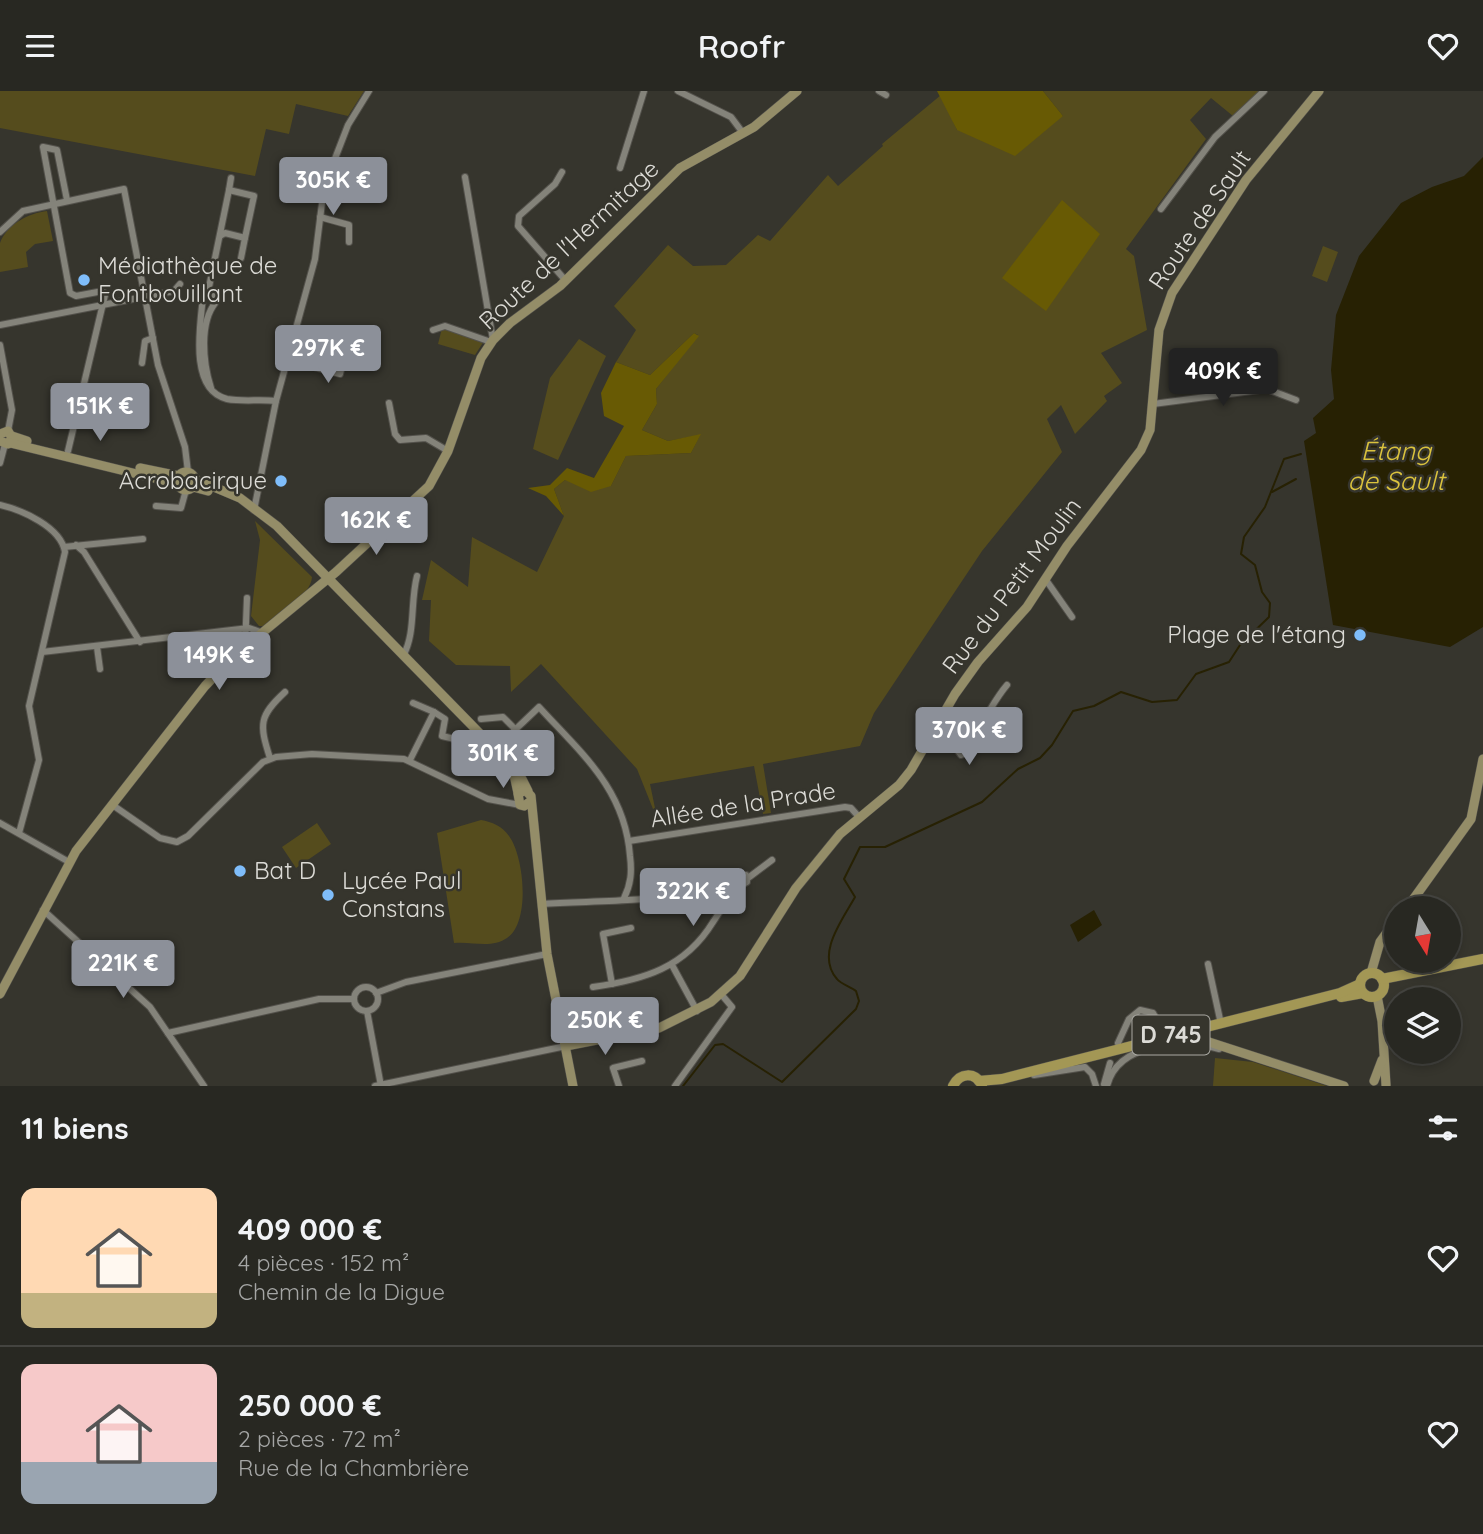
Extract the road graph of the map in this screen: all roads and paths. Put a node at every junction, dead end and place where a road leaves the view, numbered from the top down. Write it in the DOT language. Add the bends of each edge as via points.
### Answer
graph roads {
  1 [pos="369,91"];
  2 [pos="644,91"];
  3 [pos="678,91"];
  4 [pos="797,91"];
  5 [pos="1264,91"];
  6 [pos="1319,91"];
  7 [pos="744,133"];
  8 [pos="620,168"];
  9 [pos="562,172"];
  10 [pos="465,177"];
  11 [pos="231,178"];
  12 [pos="229,190"];
  13 [pos="67,200"];
  14 [pos="52,203"];
  15 [pos="1161,209"];
  16 [pos="320,217"];
  17 [pos="0,232"];
  18 [pos="220,236"];
  19 [pos="245,237"];
  20 [pos="349,242"];
  21 [pos="241,258"];
  22 [pos="566,281"];
  23 [pos="180,284"];
  24 [pos="208,292"];
  25 [pos="145,297"];
  26 [pos="104,304"];
  27 [pos="0,325"];
  28 [pos="433,330"];
  29 [pos="153,338"];
  30 [pos="492,341"];
  31 [pos="0,345"];
  32 [pos="344,358"];
  33 [pos="287,360"];
  34 [pos="142,363"];
  35 [pos="214,393"];
  36 [pos="1296,400"];
  37 [pos="276,401"];
  38 [pos="389,403"];
  39 [pos="1153,404"];
  40 [pos="1150,430"];
  41 [pos="4,437"];
  42 [pos="68,451"];
  43 [pos="448,451"];
  44 [pos="0,463"];
  45 [pos="186,481"];
  46 [pos="0,505"];
  47 [pos="156,506"];
  48 [pos="254,509"];
  49 [pos="143,539"];
  50 [pos="86,543"];
  51 [pos="76,545"];
  52 [pos="64,547"];
  53 [pos="84,552"];
  54 [pos="417,576"];
  55 [pos="327,580"];
  56 [pos="1046,580"];
  57 [pos="247,598"];
  58 [pos="1072,617"];
  59 [pos="245,629"];
  60 [pos="225,631"];
  61 [pos="263,633"];
  62 [pos="140,642"];
  63 [pos="97,647"];
  64 [pos="245,647"];
  65 [pos="42,652"];
  66 [pos="234,656"];
  67 [pos="403,656"];
  68 [pos="100,669"];
  69 [pos="1007,685"];
  70 [pos="285,692"];
  71 [pos="533,701"];
  72 [pos="413,702"];
  73 [pos="539,707"];
  74 [pos="434,712"];
  75 [pos="481,719"];
  76 [pos="514,729"];
  77 [pos="931,734"];
  78 [pos="470,736"];
  79 [pos="967,740"];
  80 [pos="953,743"];
  81 [pos="494,750"];
  82 [pos="270,758"];
  83 [pos="1483,759"];
  84 [pos="410,761"];
  85 [pos="523,798"];
  86 [pos="114,806"];
  87 [pos="859,817"];
  88 [pos="0,823"];
  89 [pos="19,833"];
  90 [pos="629,841"];
  91 [pos="772,860"];
  92 [pos="69,862"];
  93 [pos="748,878"];
  94 [pos="706,891"];
  95 [pos="729,893"];
  96 [pos="1415,896"];
  97 [pos="624,898"];
  98 [pos="541,904"];
  99 [pos="43,910"];
  100 [pos="631,928"];
  101 [pos="1384,936"];
  102 [pos="547,954"];
  103 [pos="1483,959"];
  104 [pos="1208,964"];
  105 [pos="672,965"];
  106 [pos="1371,974"];
  107 [pos="612,984"];
  108 [pos="593,987"];
  109 [pos="1361,988"];
  110 [pos="1381,988"];
  111 [pos="376,993"];
  112 [pos="0,994"];
  113 [pos="721,994"];
  114 [pos="353,999"];
  115 [pos="367,1011"];
  116 [pos="697,1011"];
  117 [pos="1221,1024"];
  118 [pos="168,1033"];
  119 [pos="1176,1038"];
  120 [pos="1118,1043"];
  121 [pos="1130,1046"];
  122 [pos="567,1051"];
  123 [pos="1383,1055"];
  124 [pos="1260,1059"];
  125 [pos="642,1061"];
  126 [pos="1110,1063"];
  127 [pos="1034,1075"];
  128 [pos="981,1083"];
  129 [pos="1371,1084"];
  130 [pos="1387,1085"];
  131 [pos="204,1086"];
  132 [pos="379,1086"];
  133 [pos="575,1086"];
  134 [pos="619,1086"];
  135 [pos="675,1086"];
  136 [pos="953,1086"];
  137 [pos="995,1086"];
  138 [pos="1096,1086"];
  139 [pos="1105,1086"];
  140 [pos="1344,1086"];
  1 -- 16 [label="street" via="348,125 327,176"];
  2 -- 8 [label="street"];
  3 -- 7 [label="street" via="731,117"];
  4 -- 7 [label="street, Route de l'Hermitage"];
  5 -- 15 [label="street" via="1215,137"];
  6 -- 39 [label="street, Route de Sault" via="1246,180 1172,293 1159,330"];
  7 -- 22 [label="street, Route de l'Hermitage" via="680,168"];
  9 -- 22 [label="street" via="519,216 518,226"];
  10 -- 30 [label="street"];
  11 -- 12 [label="street"];
  12 -- 18 [label="street"];
  12 -- 19 [label="street" via="254,196"];
  13 -- 14 [label="street"];
  13 -- 14 [label="street" via="57,150 46,146 42,151"];
  13 -- 25 [label="street" via="124,189"];
  14 -- 17 [label="street" via="15,215"];
  14 -- 26 [label="street" via="70,293 103,291"];
  16 -- 20 [label="street" via="349,225"];
  16 -- 33 [label="street" via="314,265"];
  18 -- 19 [label="street"];
  18 -- 24 [label="street"];
  19 -- 21 [label="street"];
  22 -- 30 [label="street, Route de l'Hermitage"];
  23 -- 25 [label="street" via="174,291"];
  24 -- 35 [label="street" via="203,299 201,353 205,382"];
  24 -- 35 [label="street" via="216,302 207,314 205,334"];
  25 -- 26 [label="street"];
  25 -- 29 [label="street"];
  26 -- 27 [label="street"];
  26 -- 42 [label="street"];
  28 -- 30 [label="street" via="444,326"];
  29 -- 34 [label="street" via="145,341"];
  29 -- 45 [label="street" via="185,447"];
  30 -- 43 [label="street, Route de l'Hermitage" via="481,358"];
  31 -- 41 [label="street" via="12,410"];
  32 -- 33 [label="street" via="340,374"];
  33 -- 37 [label="street"];
  35 -- 37 [label="street" via="238,400"];
  36 -- 39 [label="street" via="1267,389"];
  37 -- 48 [label="street"];
  38 -- 43 [label="street" via="400,440 426,438"];
  39 -- 40 [label="street, Route de Sault"];
  40 -- 56 [label="street, Rue du Petit Moulin" via="1141,450"];
  41 -- 42 [label="street"];
  41 -- 44 [label="street"];
  41 -- 45 [label="street"];
  42 -- 45 [label="street"];
  43 -- 55 [label="street, Route de l'Hermitage" via="429,487"];
  45 -- 47 [label="street" via="181,508"];
  45 -- 48 [label="street"];
  46 -- 52 [label="street" via="30,515"];
  48 -- 55 [label="street"];
  49 -- 50 [label="street"];
  50 -- 51 [label="street"];
  50 -- 53 [label="street"];
  51 -- 52 [label="street"];
  51 -- 53 [label="street"];
  52 -- 65 [label="street"];
  53 -- 62 [label="street"];
  54 -- 67 [label="street" via="409,645"];
  55 -- 61 [label="street, Route de l'Hermitage"];
  55 -- 67 [label="street"];
  55 -- 81 [label="street"];
  56 -- 58 [label="street"];
  56 -- 77 [label="street, Rue du Petit Moulin" via="978,662"];
  57 -- 59 [label="street"];
  59 -- 60 [label="street"];
  59 -- 61 [label="street"];
  59 -- 64 [label="street"];
  60 -- 62 [label="street"];
  60 -- 66 [label="street" via="236,641"];
  61 -- 64 [label="street, Route de l'Hermitage"];
  62 -- 63 [label="street"];
  63 -- 65 [label="street"];
  63 -- 68 [label="street"];
  64 -- 66 [label="street, Route de l'Hermitage"];
  65 -- 89 [label="street" via="29,706 39,760"];
  66 -- 86 [label="street, Route de l'Hermitage" via="205,686"];
  67 -- 81 [label="street"];
  69 -- 79 [label="street"];
  70 -- 82 [label="street" via="262,718"];
  71 -- 73 [label="street"];
  72 -- 74 [label="street"];
  73 -- 76 [label="street"];
  73 -- 90 [label="street" via="609,786 624,815"];
  74 -- 78 [label="street" via="445,719 442,736 459,741"];
  74 -- 84 [label="street"];
  75 -- 76 [label="street" via="503,716"];
  76 -- 81 [label="street"];
  77 -- 80 [label="street"];
  77 -- 87 [label="street, Rue du Petit Moulin" via="899,785"];
  79 -- 80 [label="street"];
  79 -- 80 [label="street" via="969,752 961,755"];
  81 -- 85 [label="street" via="522,779"];
  82 -- 84 [label="street" via="312,754"];
  82 -- 86 [label="street" via="177,842 160,838"];
  83 -- 96 [label="street" via="1471,819"];
  84 -- 85 [label="street" via="479,795"];
  85 -- 98 [label="street" via="535,825"];
  86 -- 92 [label="street, Route de l'Hermitage"];
  87 -- 90 [label="street, Allée de la Prade" via="845,807"];
  87 -- 113 [label="street, Rue du Petit Moulin" via="810,871 749,964"];
  88 -- 89 [label="street"];
  89 -- 92 [label="street"];
  90 -- 97 [label="street" via="632,874"];
  91 -- 93 [label="street"];
  92 -- 99 [label="street, Route de l'Hermitage"];
  93 -- 94 [label="street" via="743,873 709,879"];
  93 -- 95 [label="street"];
  94 -- 95 [label="street"];
  94 -- 97 [label="street" via="650,900"];
  95 -- 105 [label="street" via="706,934"];
  97 -- 98 [label="street"];
  98 -- 102 [label="street"];
  99 -- 112 [label="street, Route de l'Hermitage"];
  99 -- 118 [label="street" via="150,1007"];
  100 -- 107 [label="street" via="603,934"];
  101 -- 106 [label="street"];
  102 -- 111 [label="street" via="405,982"];
  102 -- 122 [label="street"];
  103 -- 110 [label="main road"];
  104 -- 117 [label="street"];
  105 -- 107 [label="street"];
  105 -- 116 [label="street"];
  106 -- 109 [label="main road" via="1363,978"];
  106 -- 110 [label="main road"];
  107 -- 108 [label="street"];
  109 -- 110 [label="main road"];
  109 -- 117 [label="main road, D 745"];
  110 -- 123 [label="street"];
  111 -- 114 [label="street" via="363,987"];
  111 -- 115 [label="street" via="376,1006"];
  113 -- 116 [label="street, Rue du Petit Moulin"];
  113 -- 135 [label="street" via="733,1007"];
  114 -- 115 [label="street" via="356,1007"];
  114 -- 118 [label="street" via="319,999"];
  115 -- 132 [label="street"];
  116 -- 122 [label="street, Rue du Petit Moulin" via="650,1030"];
  117 -- 119 [label="main road, D 745"];
  117 -- 121 [label="main road, D 745"];
  118 -- 131 [label="street"];
  119 -- 124 [label="street" via="1209,1042"];
  119 -- 127 [label="main road, D 745"];
  120 -- 121 [label="street" via="1132,1014 1150,1011 1158,1022 1155,1033"];
  121 -- 128 [label="main road, D 745"];
  122 -- 132 [label="street"];
  122 -- 133 [label="street"];
  123 -- 129 [label="street"];
  123 -- 130 [label="street"];
  124 -- 139 [label="street" via="1177,1044 1126,1057"];
  124 -- 140 [label="street"];
  125 -- 134 [label="street" via="613,1068"];
  126 -- 139 [label="street"];
  127 -- 137 [label="main road, D 745"];
  127 -- 138 [label="street" via="1085,1067"];
  128 -- 136 [label="main road" via="964,1075"];
  129 -- 130 [label="street"];
}
